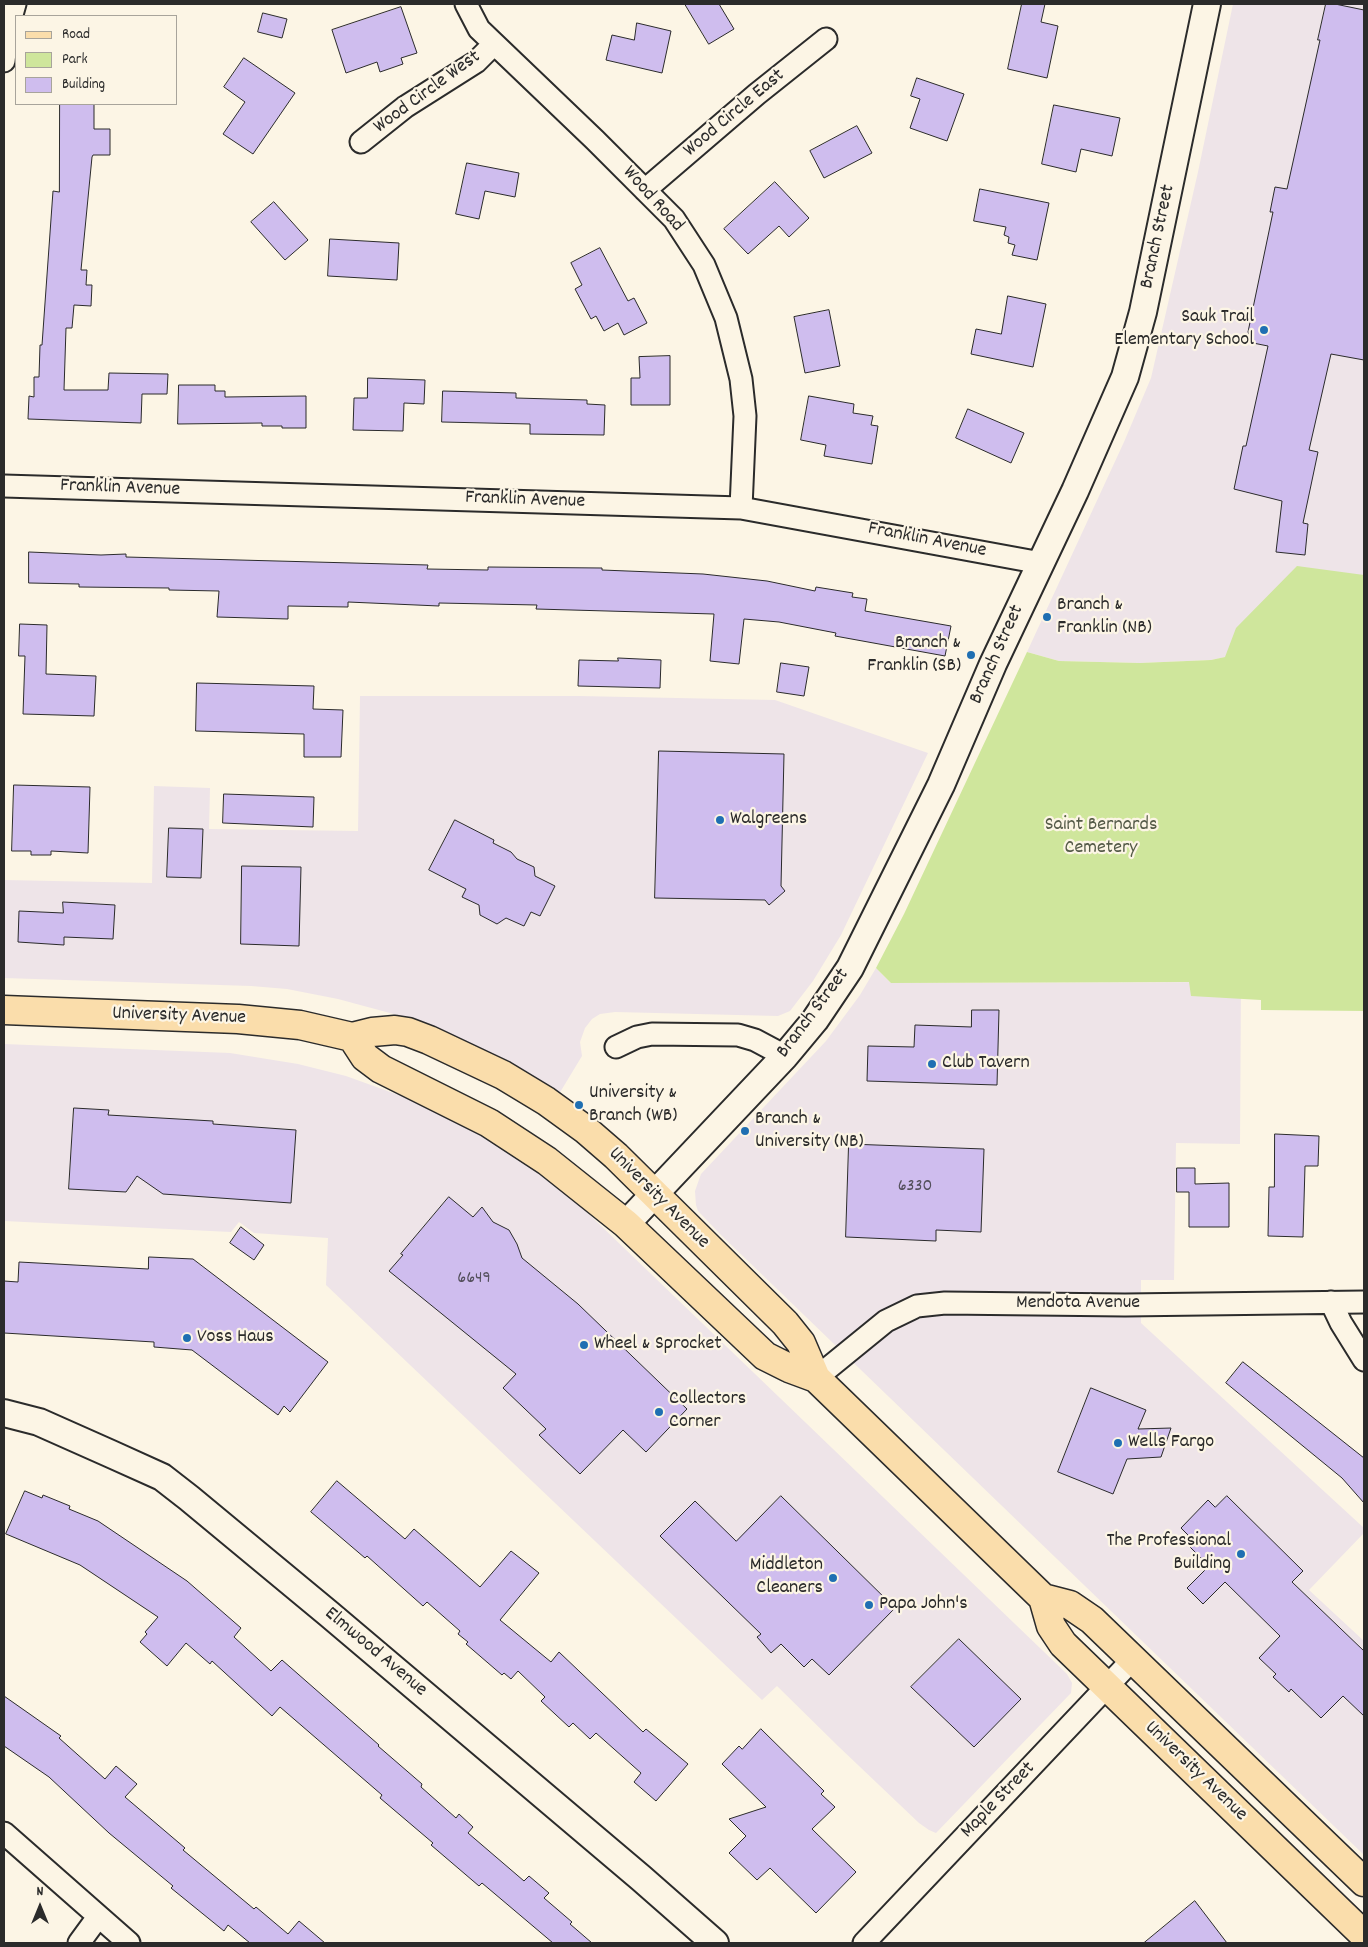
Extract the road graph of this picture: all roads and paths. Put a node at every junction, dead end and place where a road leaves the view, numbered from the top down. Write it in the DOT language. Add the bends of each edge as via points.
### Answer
graph roads {
  1 [pos="15,4"];
  2 [pos="466,4"];
  3 [pos="1207,4"];
  4 [pos="826,39"];
  5 [pos="494,44"];
  6 [pos="4,61"];
  7 [pos="361,142"];
  8 [pos="645,190"];
  9 [pos="4,486"];
  10 [pos="741,508"];
  11 [pos="1040,563"];
  12 [pos="4,1010"];
  13 [pos="352,1037"];
  14 [pos="616,1047"];
  15 [pos="785,1056"];
  16 [pos="654,1193"];
  17 [pos="626,1224"];
  18 [pos="1330,1302"];
  19 [pos="1364,1302"];
  20 [pos="1364,1360"];
  21 [pos="816,1378"];
  22 [pos="4,1413"];
  23 [pos="1043,1598"];
  24 [pos="1133,1659"];
  25 [pos="1107,1687"];
  26 [pos="4,1833"];
  27 [pos="1364,1882"];
  28 [pos="98,1917"];
  29 [pos="1364,1935"];
  30 [pos="79,1943"];
  31 [pos="128,1943"];
  32 [pos="715,1943"];
  33 [pos="864,1943"];
  1 -- 6 [label="street"];
  2 -- 5 [label="street, Wood Road" via="478,30"];
  3 -- 11 [label="street, Branch Street" via="1143,312 1125,377"];
  4 -- 8 [label="street, Wood Circle East"];
  5 -- 7 [label="street, Wood Circle West" via="476,62 405,107"];
  5 -- 8 [label="street, Wood Road"];
  8 -- 10 [label="street, Wood Road" via="674,218 704,266 726,318 741,379 745,416"];
  9 -- 10 [label="street, Franklin Avenue"];
  10 -- 11 [label="street, Franklin Avenue"];
  11 -- 15 [label="street, Branch Street" via="941,785 850,968 815,1020"];
  12 -- 13 [label="main road, University Avenue" via="255,1020 300,1025"];
  13 -- 16 [label="main road, University Avenue" via="384,1030 408,1032 488,1067 578,1124"];
  13 -- 17 [label="main road, University Avenue" via="365,1057 375,1064 505,1132"];
  14 -- 15 [label="street" via="652,1034 738,1035"];
  15 -- 16 [label="street, Branch Street"];
  16 -- 17 [label="street, Branch Street"];
  16 -- 21 [label="main road, University Avenue" via="791,1329 801,1343"];
  17 -- 21 [label="main road, University Avenue" via="765,1356"];
  18 -- 19 [label="street, Mendota Avenue"];
  18 -- 20 [label="street"];
  18 -- 21 [label="street, Mendota Avenue" via="945,1303 917,1306 886,1321"];
  21 -- 23 [label="main road, University Avenue"];
  22 -- 32 [label="street, Elmwood Avenue" via="38,1422 111,1454 162,1478 189,1498"];
  23 -- 24 [label="main road, University Avenue" via="1082,1612"];
  23 -- 25 [label="main road, University Avenue" via="1050,1626 1059,1640"];
  24 -- 25 [label="street, Maple Street"];
  24 -- 27 [label="main road, University Avenue"];
  25 -- 29 [label="main road, University Avenue"];
  25 -- 33 [label="street, Maple Street"];
  26 -- 28 [label="street"];
  28 -- 30 [label="street"];
  28 -- 31 [label="street"];
}
